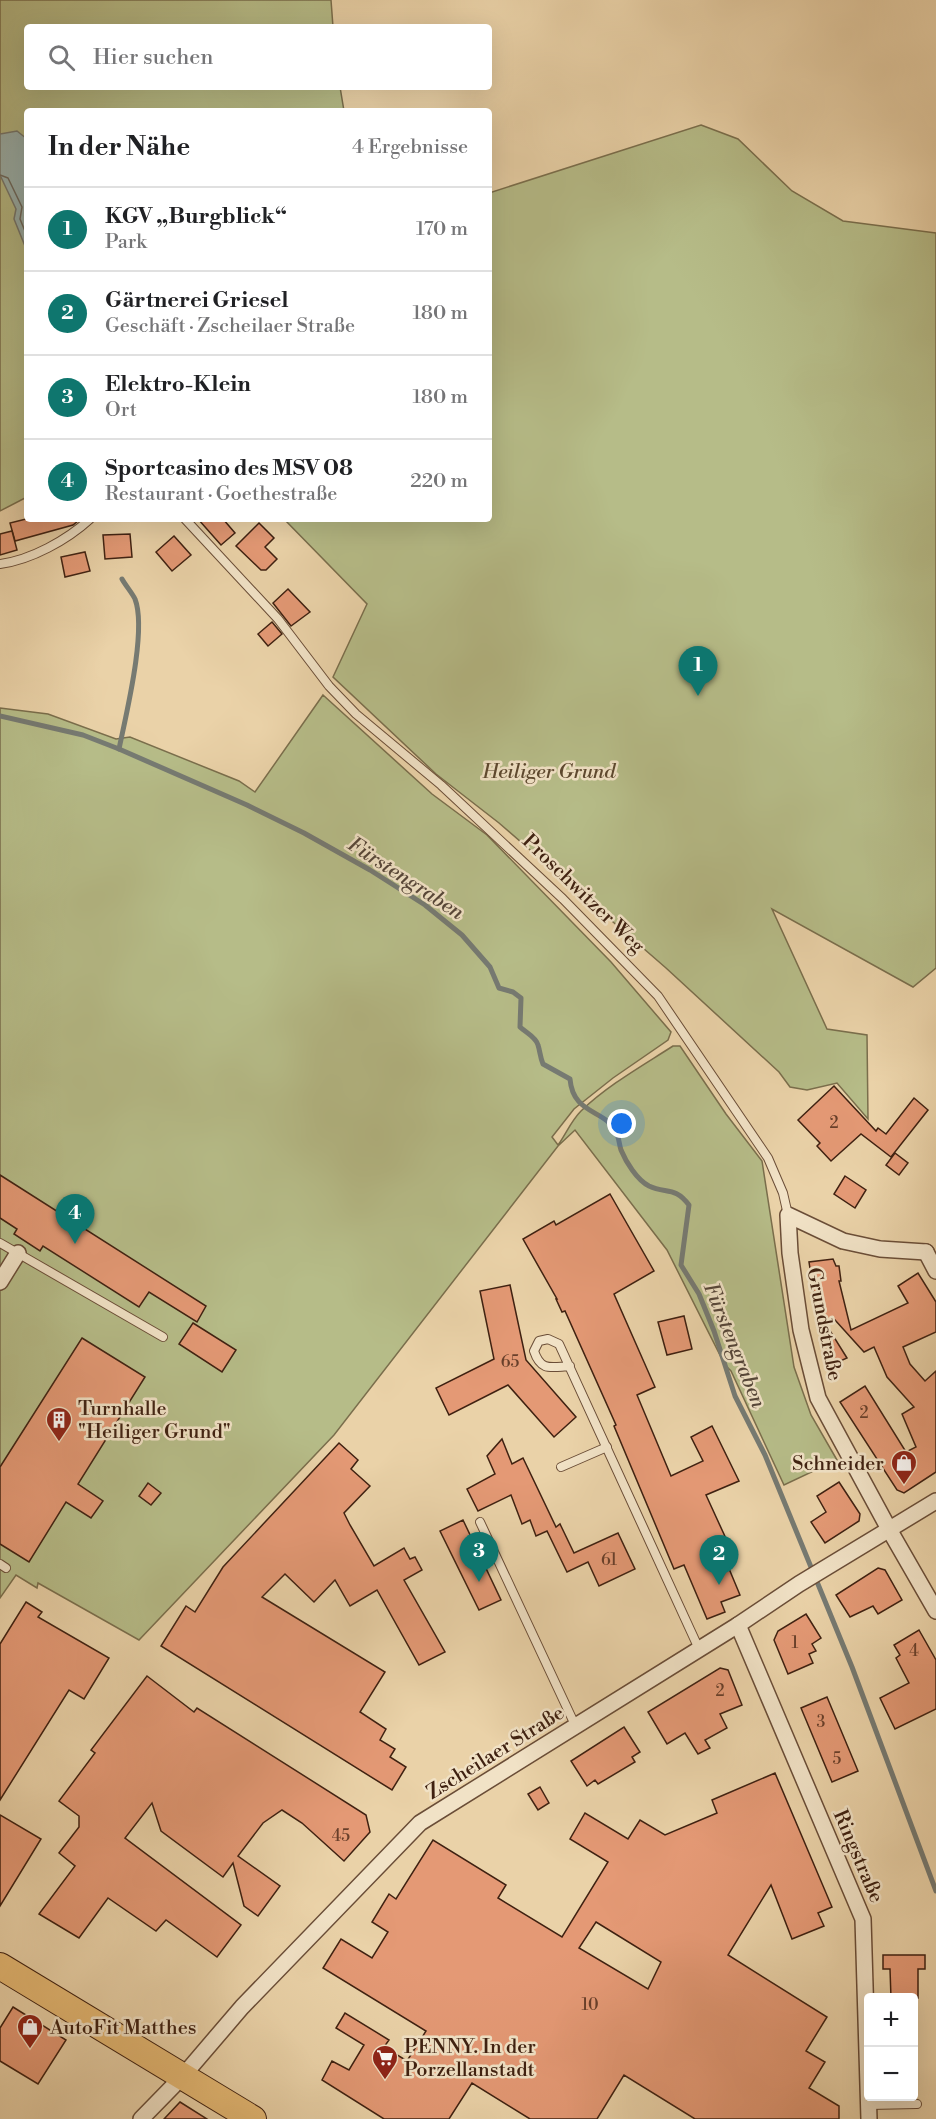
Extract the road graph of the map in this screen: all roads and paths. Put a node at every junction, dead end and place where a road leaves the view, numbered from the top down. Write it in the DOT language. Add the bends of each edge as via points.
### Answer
graph roads {
  1 [pos="86,522"];
  2 [pos="188,522"];
  3 [pos="0,564"];
  4 [pos="788,1215"];
  5 [pos="0,1243"];
  6 [pos="931,1248"];
  7 [pos="18,1253"];
  8 [pos="936,1271"];
  9 [pos="0,1282"];
  10 [pos="163,1337"];
  11 [pos="570,1366"];
  12 [pos="607,1447"];
  13 [pos="561,1467"];
  14 [pos="936,1502"];
  15 [pos="480,1522"];
  16 [pos="890,1531"];
  17 [pos="936,1609"];
  18 [pos="738,1625"];
  19 [pos="699,1649"];
  20 [pos="576,1726"];
  21 [pos="0,1966"];
  22 [pos="183,2076"];
  23 [pos="917,2104"];
  24 [pos="869,2112"];
  25 [pos="141,2119"];
  26 [pos="253,2119"];
  1 -- 3 [label="lane" via="34,553"];
  2 -- 4 [label="lane, Proschwitzer Weg" via="278,618 329,686 356,714 441,785 563,899 658,996 768,1158"];
  4 -- 6 [label="street" via="843,1241 880,1248"];
  4 -- 16 [label="street, Grundstraße" via="801,1330 818,1398"];
  5 -- 7 [label="lane"];
  6 -- 8 [label="street"];
  7 -- 9 [label="street"];
  7 -- 10 [label="lane"];
  11 -- 11 [label="lane" via="559,1344 548,1339 539,1341 534,1351 538,1362 546,1367"];
  11 -- 12 [label="lane"];
  12 -- 13 [label="lane"];
  12 -- 19 [label="lane"];
  14 -- 16 [label="street, Zscheilaer Straße"];
  15 -- 20 [label="lane"];
  16 -- 17 [label="street, Grundstraße"];
  16 -- 18 [label="street, Zscheilaer Straße"];
  18 -- 19 [label="street, Zscheilaer Straße"];
  18 -- 24 [label="street, Ringstraße" via="863,1919"];
  19 -- 20 [label="street, Zscheilaer Straße"];
  20 -- 22 [label="street, Zscheilaer Straße" via="420,1823 242,2007"];
  21 -- 22 [label="main road"];
  22 -- 25 [label="street, Zscheilaer Straße"];
  22 -- 26 [label="main road"];
  23 -- 24 [label="lane"];
}
